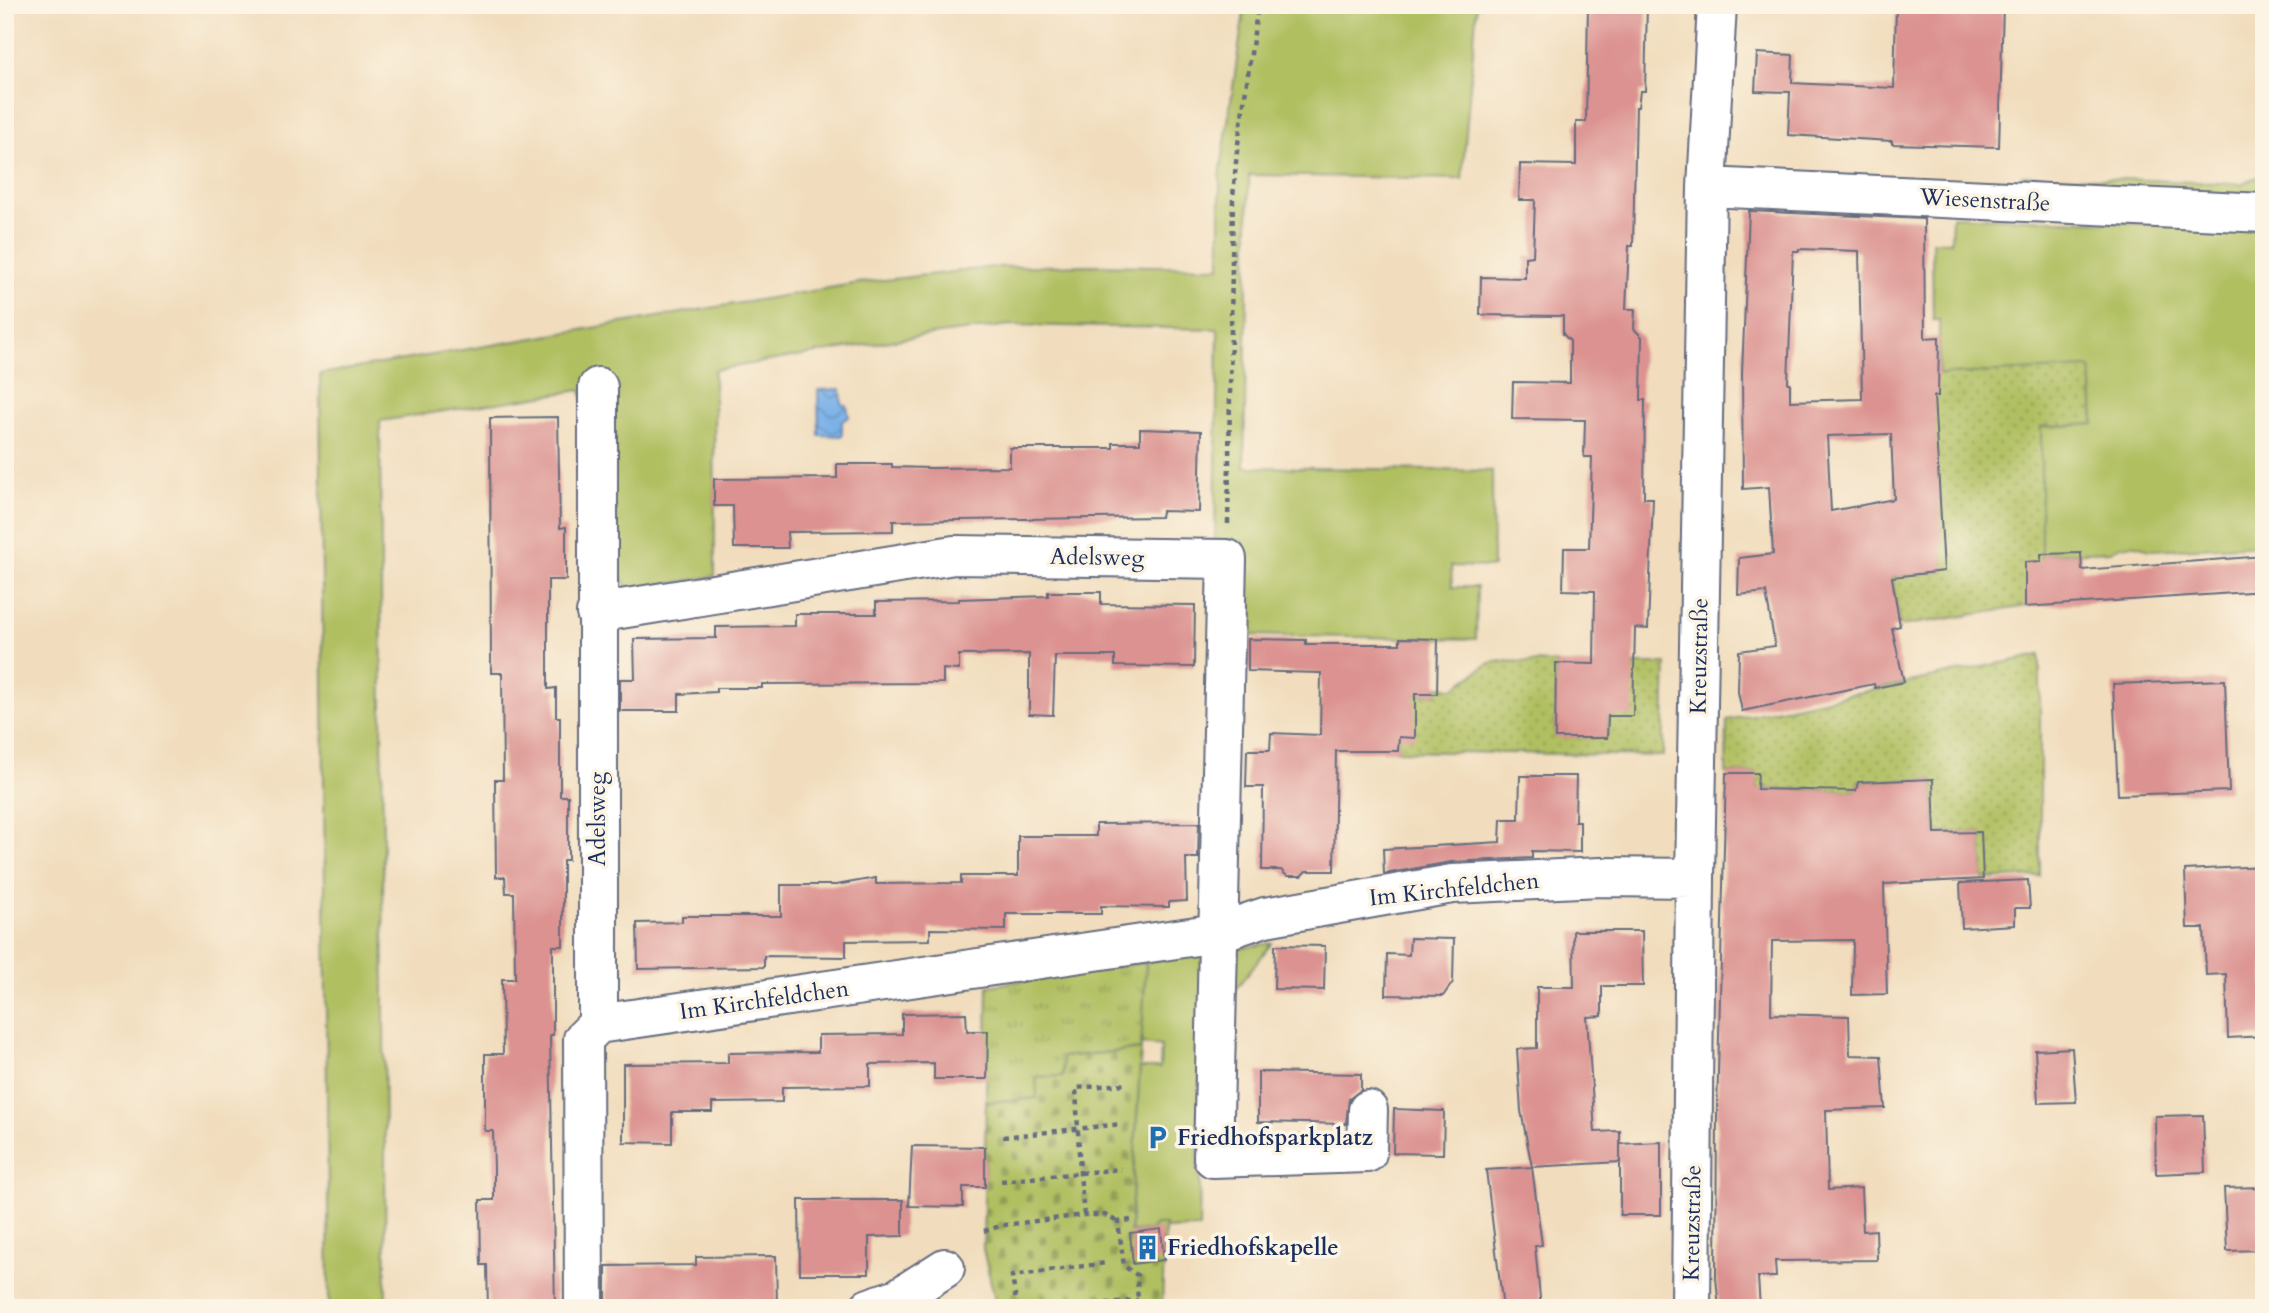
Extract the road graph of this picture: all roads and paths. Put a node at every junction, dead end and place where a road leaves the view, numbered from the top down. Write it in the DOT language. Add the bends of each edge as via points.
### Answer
graph roads {
  1 [pos="1258,5"];
  2 [pos="1717,5"];
  3 [pos="1707,187"];
  4 [pos="2264,213"];
  5 [pos="598,387"];
  6 [pos="1227,559"];
  7 [pos="596,613"];
  8 [pos="1695,878"];
  9 [pos="1217,933"];
  10 [pos="597,1024"];
  11 [pos="1125,1084"];
  12 [pos="1368,1110"];
  13 [pos="1121,1124"];
  14 [pos="1078,1128"];
  15 [pos="1003,1137"];
  16 [pos="1121,1169"];
  17 [pos="1080,1174"];
  18 [pos="1001,1181"];
  19 [pos="1084,1215"];
  20 [pos="1131,1220"];
  21 [pos="1118,1222"];
  22 [pos="984,1231"];
  23 [pos="1105,1263"];
  24 [pos="945,1269"];
  25 [pos="1138,1300"];
  26 [pos="584,1308"];
  27 [pos="869,1308"];
  28 [pos="1017,1308"];
  29 [pos="1056,1308"];
  30 [pos="1138,1308"];
  31 [pos="1691,1308"];
  1 -- 6 [label="path" via="1234,197"];
  2 -- 3 [label="street, Kreuzstraße"];
  3 -- 4 [label="street, Wiesenstraße"];
  3 -- 8 [label="street, Kreuzstraße"];
  5 -- 7 [label="street, Adelsweg"];
  6 -- 7 [label="street, Adelsweg" via="954,555"];
  6 -- 9 [label="street"];
  7 -- 10 [label="street, Adelsweg"];
  8 -- 9 [label="street, Im Kirchfeldchen" via="1452,884 1265,916"];
  8 -- 31 [label="street, Kreuzstraße"];
  9 -- 10 [label="street, Im Kirchfeldchen"];
  9 -- 12 [label="street" via="1213,1158 1367,1153"];
  10 -- 26 [label="street" via="583,1039"];
  11 -- 14 [label="path" via="1076,1088"];
  13 -- 14 [label="path"];
  14 -- 15 [label="path"];
  14 -- 17 [label="path"];
  16 -- 17 [label="path"];
  17 -- 18 [label="path"];
  17 -- 19 [label="path"];
  19 -- 21 [label="path" via="1105,1215"];
  19 -- 22 [label="path"];
  20 -- 21 [label="path"];
  21 -- 25 [label="path" via="1124,1266 1137,1275"];
  23 -- 28 [label="path" via="1012,1276"];
  24 -- 27 [label="street" via="898,1298"];
  25 -- 29 [label="path"];
  25 -- 30 [label="path"];
}
